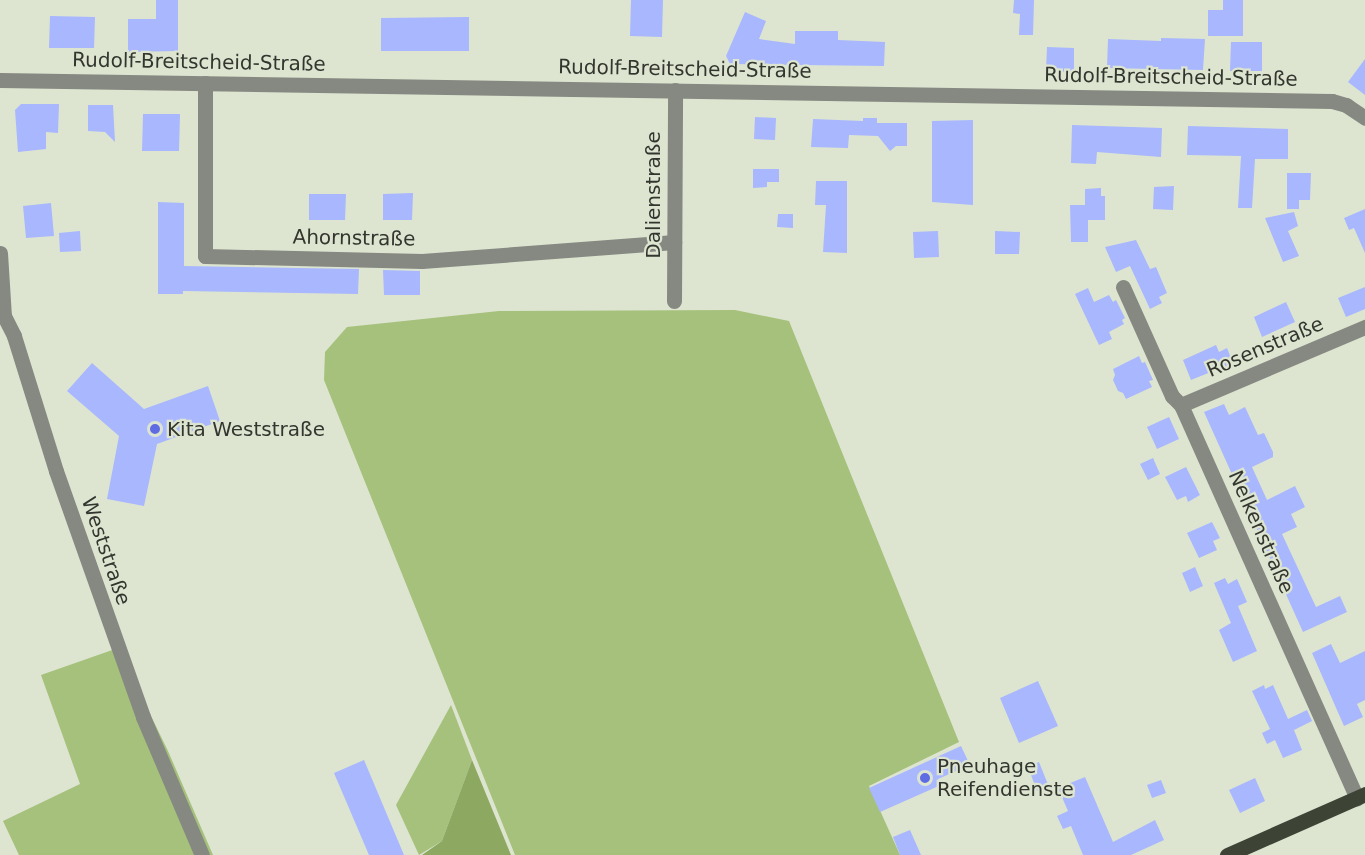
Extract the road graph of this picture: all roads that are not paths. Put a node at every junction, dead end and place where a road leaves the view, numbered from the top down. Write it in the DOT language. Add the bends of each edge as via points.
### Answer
graph roads {
  1 [pos="0,80"];
  2 [pos="206,83"];
  3 [pos="675,90"];
  4 [pos="1365,118"];
  5 [pos="674,242"];
  6 [pos="0,253"];
  7 [pos="1123,286"];
  8 [pos="674,301"];
  9 [pos="1365,327"];
  10 [pos="1181,405"];
  11 [pos="1361,796"];
  12 [pos="202,855"];
  13 [pos="1227,855"];
  1 -- 2 [label="street, Rudolf-Breitscheid-Straße"];
  2 -- 3 [label="street, Rudolf-Breitscheid-Straße"];
  2 -- 5 [label="street, Ahornstraße" via="205,256 422,261"];
  3 -- 4 [label="street, Rudolf-Breitscheid-Straße" via="1332,101"];
  3 -- 5 [label="street, Dalienstraße"];
  5 -- 8 [label="street, Dalienstraße"];
  6 -- 12 [label="street, Weststraße" via="4,316 143,717"];
  7 -- 10 [label="street, Nelkenstraße" via="1172,396"];
  9 -- 10 [label="street, Rosenstraße"];
  10 -- 11 [label="street, Nelkenstraße"];
  11 -- 13 [label="main road"];
}
